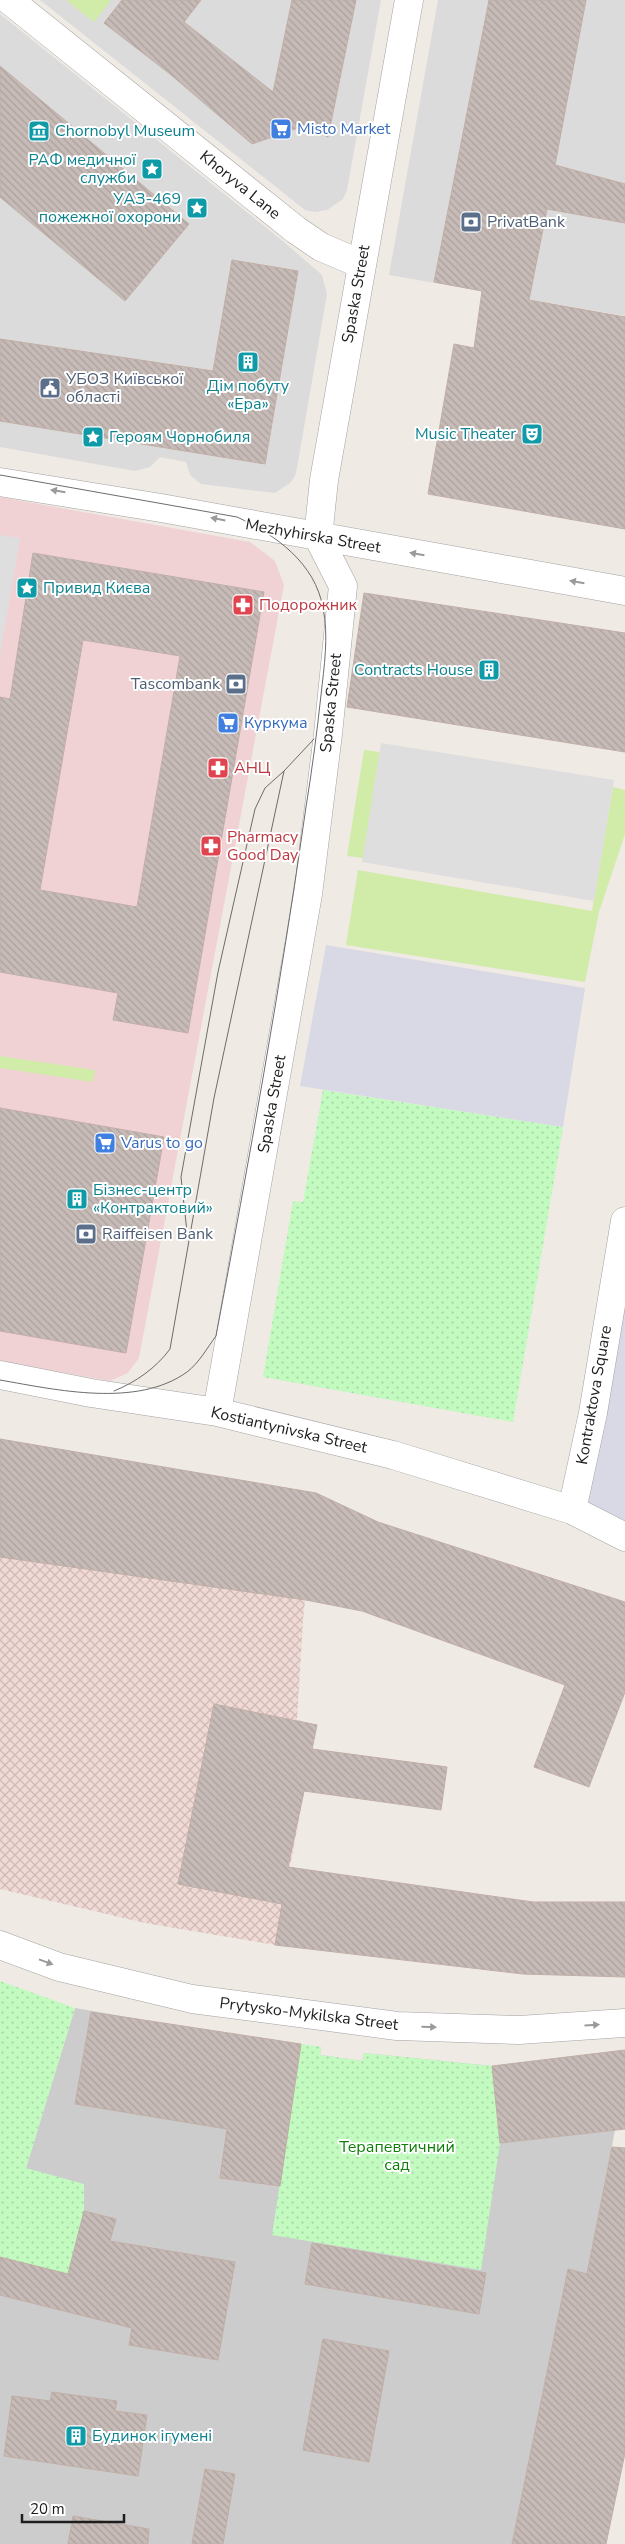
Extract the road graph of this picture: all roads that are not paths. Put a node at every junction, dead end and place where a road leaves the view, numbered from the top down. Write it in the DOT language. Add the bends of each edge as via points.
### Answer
graph roads {
  1 [pos="9,0"];
  2 [pos="409,0"];
  3 [pos="362,264"];
  4 [pos="0,482"];
  5 [pos="318,537"];
  6 [pos="625,591"];
  7 [pos="625,1222"];
  8 [pos="0,1375"];
  9 [pos="217,1412"];
  10 [pos="572,1510"];
  11 [pos="625,1537"];
  12 [pos="0,1945"];
  13 [pos="625,2023"];
  1 -- 3 [label="street, Khoryva Lane" via="296,230 321,247"];
  2 -- 3 [label="street, Spaska Street"];
  3 -- 5 [label="street, Spaska Street" via="324,480"];
  5 -- 4 [label="street, Mezhyhirska Street, one-way"];
  6 -- 5 [label="street, Mezhyhirska Street, one-way"];
  5 -- 9 [label="street, Spaska Street" via="343,586 328,734 308,894"];
  7 -- 10 [label="street, Kontraktova Square"];
  8 -- 9 [label="street, Kostiantynivska Street"];
  9 -- 10 [label="street, Kostiantynivska Street" via="394,1455"];
  10 -- 11 [label="street"];
  12 -- 13 [label="street, Prytysko-Mykilska Street, one-way" via="59,1967 192,1998 397,2026 519,2030"];
}
